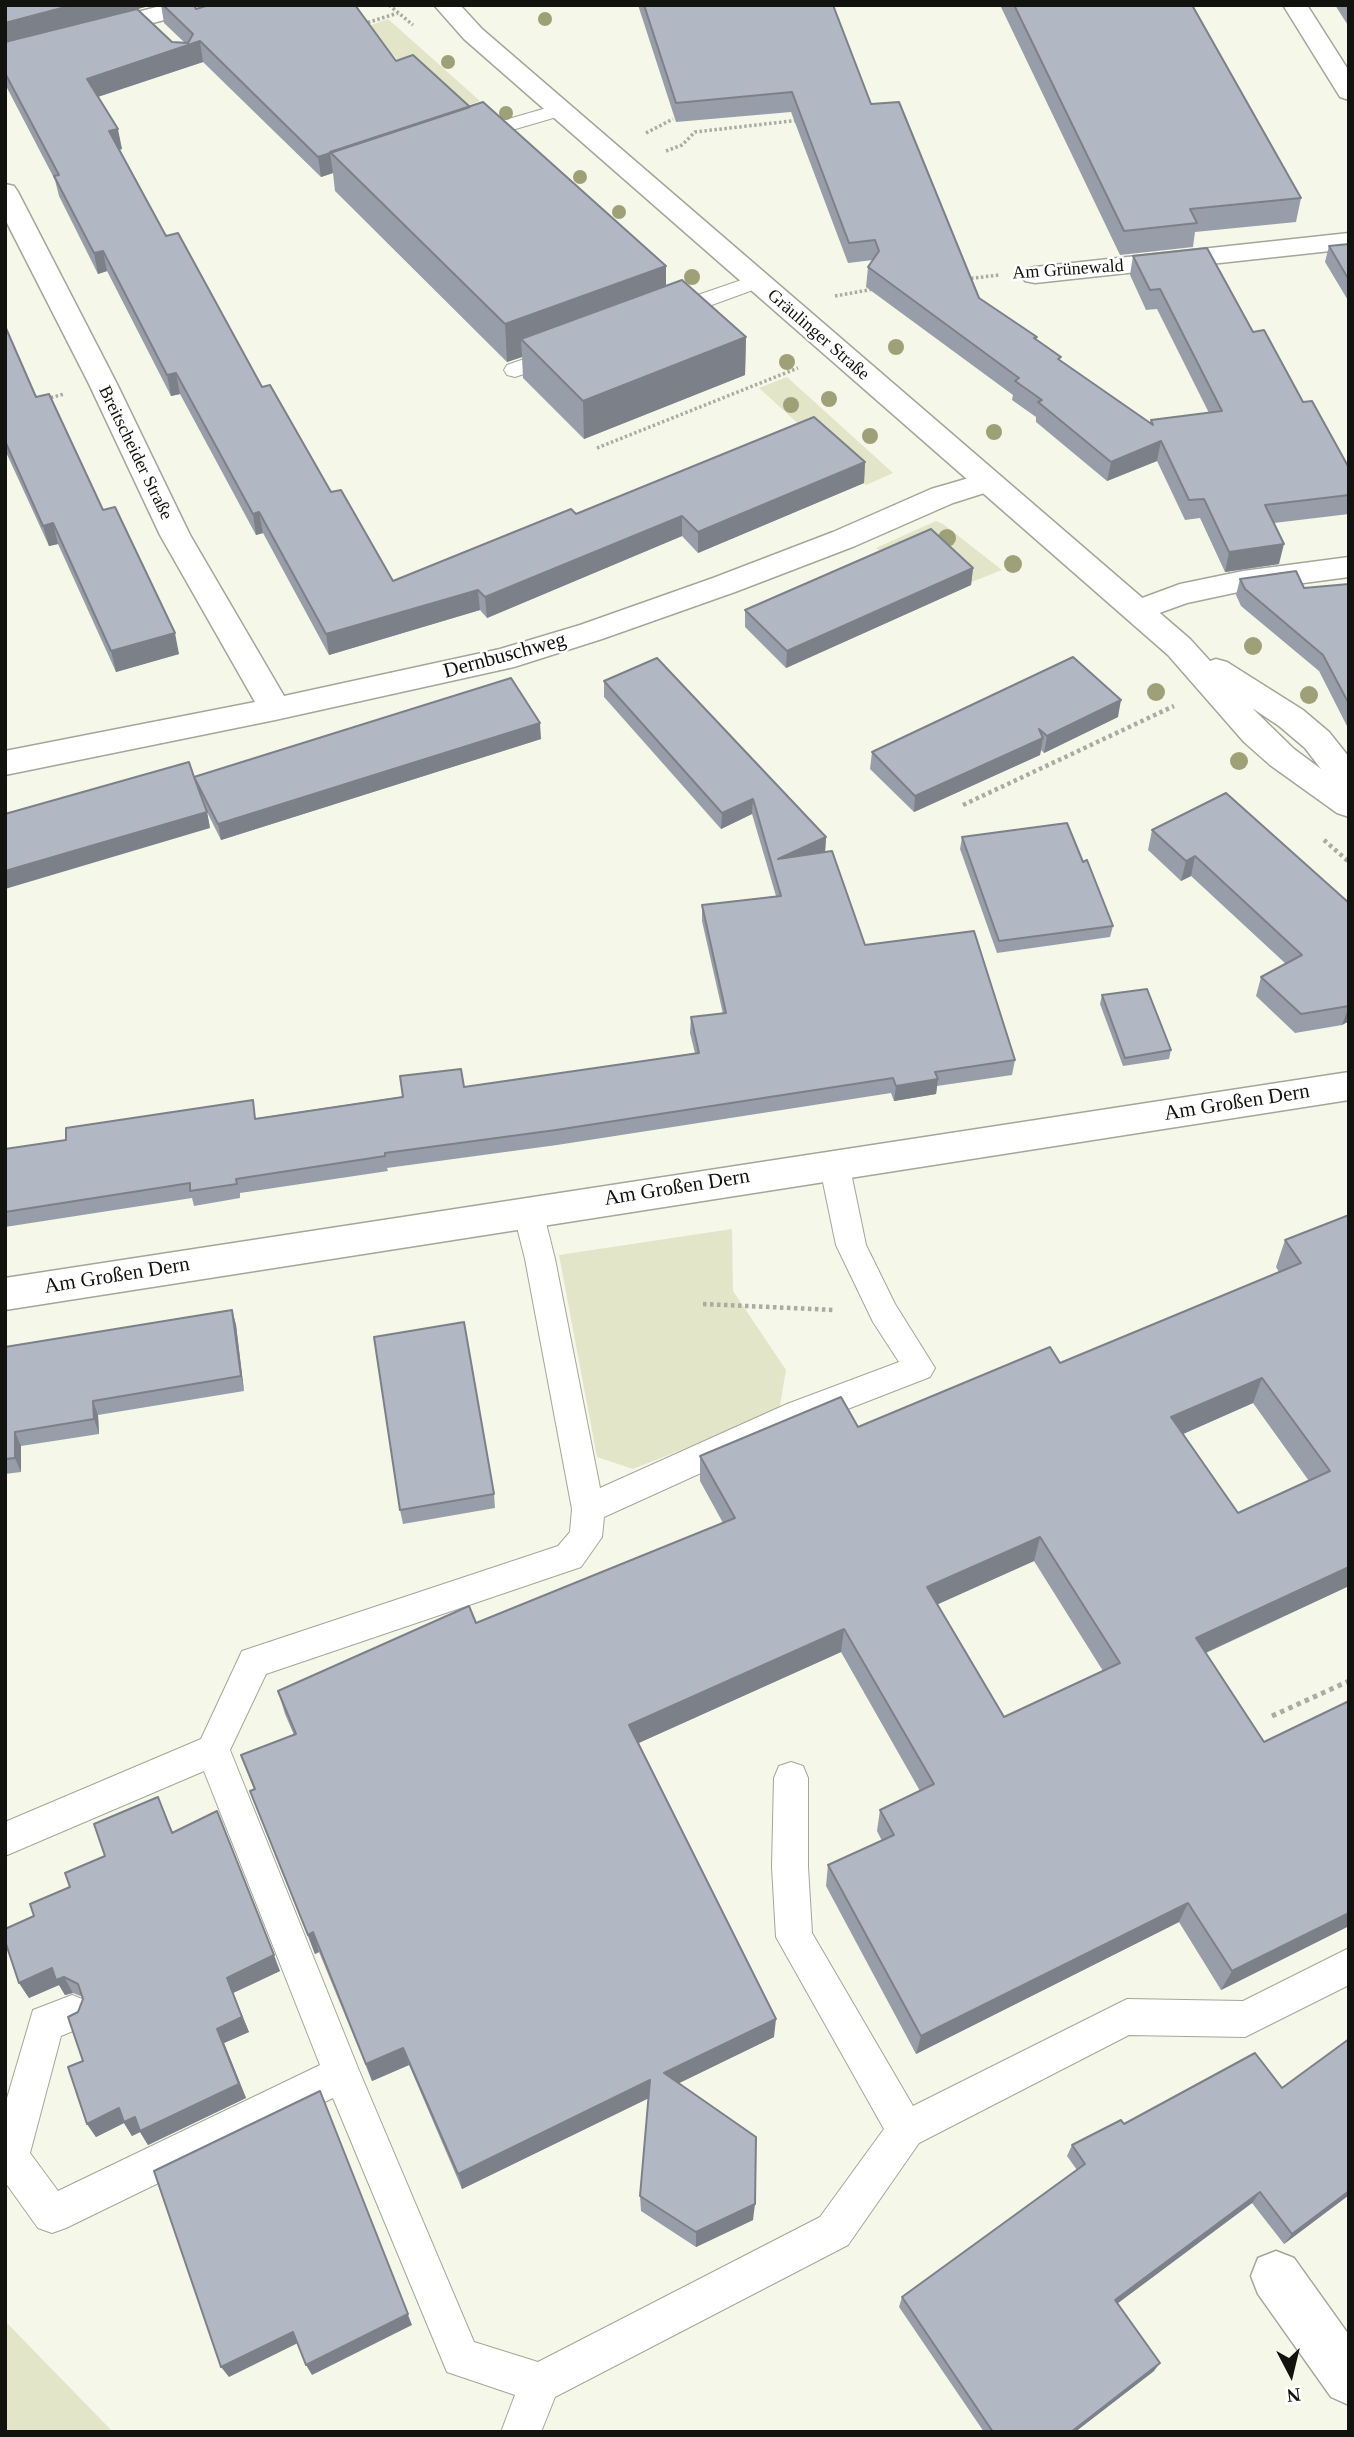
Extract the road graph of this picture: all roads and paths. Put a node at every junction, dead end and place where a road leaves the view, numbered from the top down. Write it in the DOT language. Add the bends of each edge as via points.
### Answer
graph roads {
  1 [pos="193,5"];
  2 [pos="431,5"];
  3 [pos="1295,5"];
  4 [pos="399,12"];
  5 [pos="452,13"];
  6 [pos="144,18"];
  7 [pos="360,25"];
  8 [pos="164,37"];
  9 [pos="5,55"];
  10 [pos="1340,63"];
  11 [pos="1349,92"];
  12 [pos="560,110"];
  13 [pos="673,119"];
  14 [pos="811,119"];
  15 [pos="658,129"];
  16 [pos="452,142"];
  17 [pos="660,153"];
  18 [pos="5,192"];
  19 [pos="1349,241"];
  20 [pos="1035,275"];
  21 [pos="954,280"];
  22 [pos="756,281"];
  23 [pos="886,288"];
  24 [pos="831,297"];
  25 [pos="646,321"];
  26 [pos="581,346"];
  27 [pos="799,368"];
  28 [pos="515,370"];
  29 [pos="103,384"];
  30 [pos="42,400"];
  31 [pos="597,448"];
  32 [pos="986,482"];
  33 [pos="1349,567"];
  34 [pos="1137,611"];
  35 [pos="1179,647"];
  36 [pos="1177,704"];
  37 [pos="275,709"];
  38 [pos="5,763"];
  39 [pos="1349,780"];
  40 [pos="962,805"];
  41 [pos="1349,805"];
  42 [pos="1349,1086"];
  43 [pos="834,1163"];
  44 [pos="528,1211"];
  45 [pos="5,1294"];
  46 [pos="703,1304"];
  47 [pos="884,1313"];
  48 [pos="588,1509"];
  49 [pos="1349,1681"];
  50 [pos="1272,1716"];
  51 [pos="213,1750"];
  52 [pos="791,1778"];
  53 [pos="5,1839"];
  54 [pos="1349,1966"];
  55 [pos="72,2012"];
  56 [pos="342,2074"];
  57 [pos="905,2130"];
  58 [pos="8,2150"];
  59 [pos="1276,2276"];
  60 [pos="1349,2379"];
  61 [pos="540,2383"];
  62 [pos="521,2432"];
  1 -- 6 [label="street"];
  2 -- 5 [label="street, Gräulinger Straße"];
  3 -- 10 [label="street"];
  4 -- 7 [label="path"];
  5 -- 12 [label="street, Gräulinger Straße"];
  6 -- 8 [label="lane"];
  6 -- 9 [label="street"];
  10 -- 11 [label="street"];
  12 -- 16 [label="lane"];
  12 -- 22 [label="street, Gräulinger Straße"];
  13 -- 15 [label="path"];
  14 -- 17 [label="path" via="695,132 682,145"];
  18 -- 29 [label="street, Breitscheider Straße"];
  19 -- 20 [label="street, Am Grünewald"];
  20 -- 21 [label="path, Am Grünewald"];
  22 -- 25 [label="lane"];
  22 -- 32 [label="street, Gräulinger Straße"];
  23 -- 24 [label="path"];
  26 -- 28 [label="lane"];
  27 -- 31 [label="path"];
  29 -- 30 [label="path"];
  29 -- 37 [label="street, Breitscheider Straße" via="174,535"];
  32 -- 34 [label="street, Gräulinger Straße"];
  32 -- 37 [label="street, Dernbuschweg" via="591,632 503,659"];
  33 -- 34 [label="street" via="1180,594"];
  34 -- 35 [label="street, Gräulinger Straße"];
  35 -- 39 [label="street, Gräulinger Straße" via="1291,718 1317,740"];
  35 -- 41 [label="street, Gräulinger Straße" via="1256,734"];
  36 -- 40 [label="path"];
  37 -- 38 [label="street, Dernbuschweg"];
  42 -- 43 [label="street, Am Großen Dern"];
  43 -- 44 [label="street, Am Großen Dern"];
  43 -- 47 [label="lane" via="851,1245"];
  44 -- 45 [label="street, Am Großen Dern"];
  44 -- 48 [label="lane"];
  46 -- 47 [label="path"];
  47 -- 48 [label="lane" via="919,1368 798,1414"];
  48 -- 51 [label="lane" via="586,1537 569,1557 254,1662"];
  49 -- 50 [label="path"];
  51 -- 53 [label="lane"];
  51 -- 56 [label="lane"];
  52 -- 57 [label="lane" via="794,1937"];
  54 -- 57 [label="lane" via="1245,2019 1127,2017"];
  55 -- 58 [label="lane" via="46,2023"];
  56 -- 58 [label="lane" via="52,2214"];
  56 -- 61 [label="lane" via="461,2358"];
  57 -- 61 [label="lane" via="834,2231"];
  59 -- 60 [label="street"];
  61 -- 62 [label="lane"];
}
